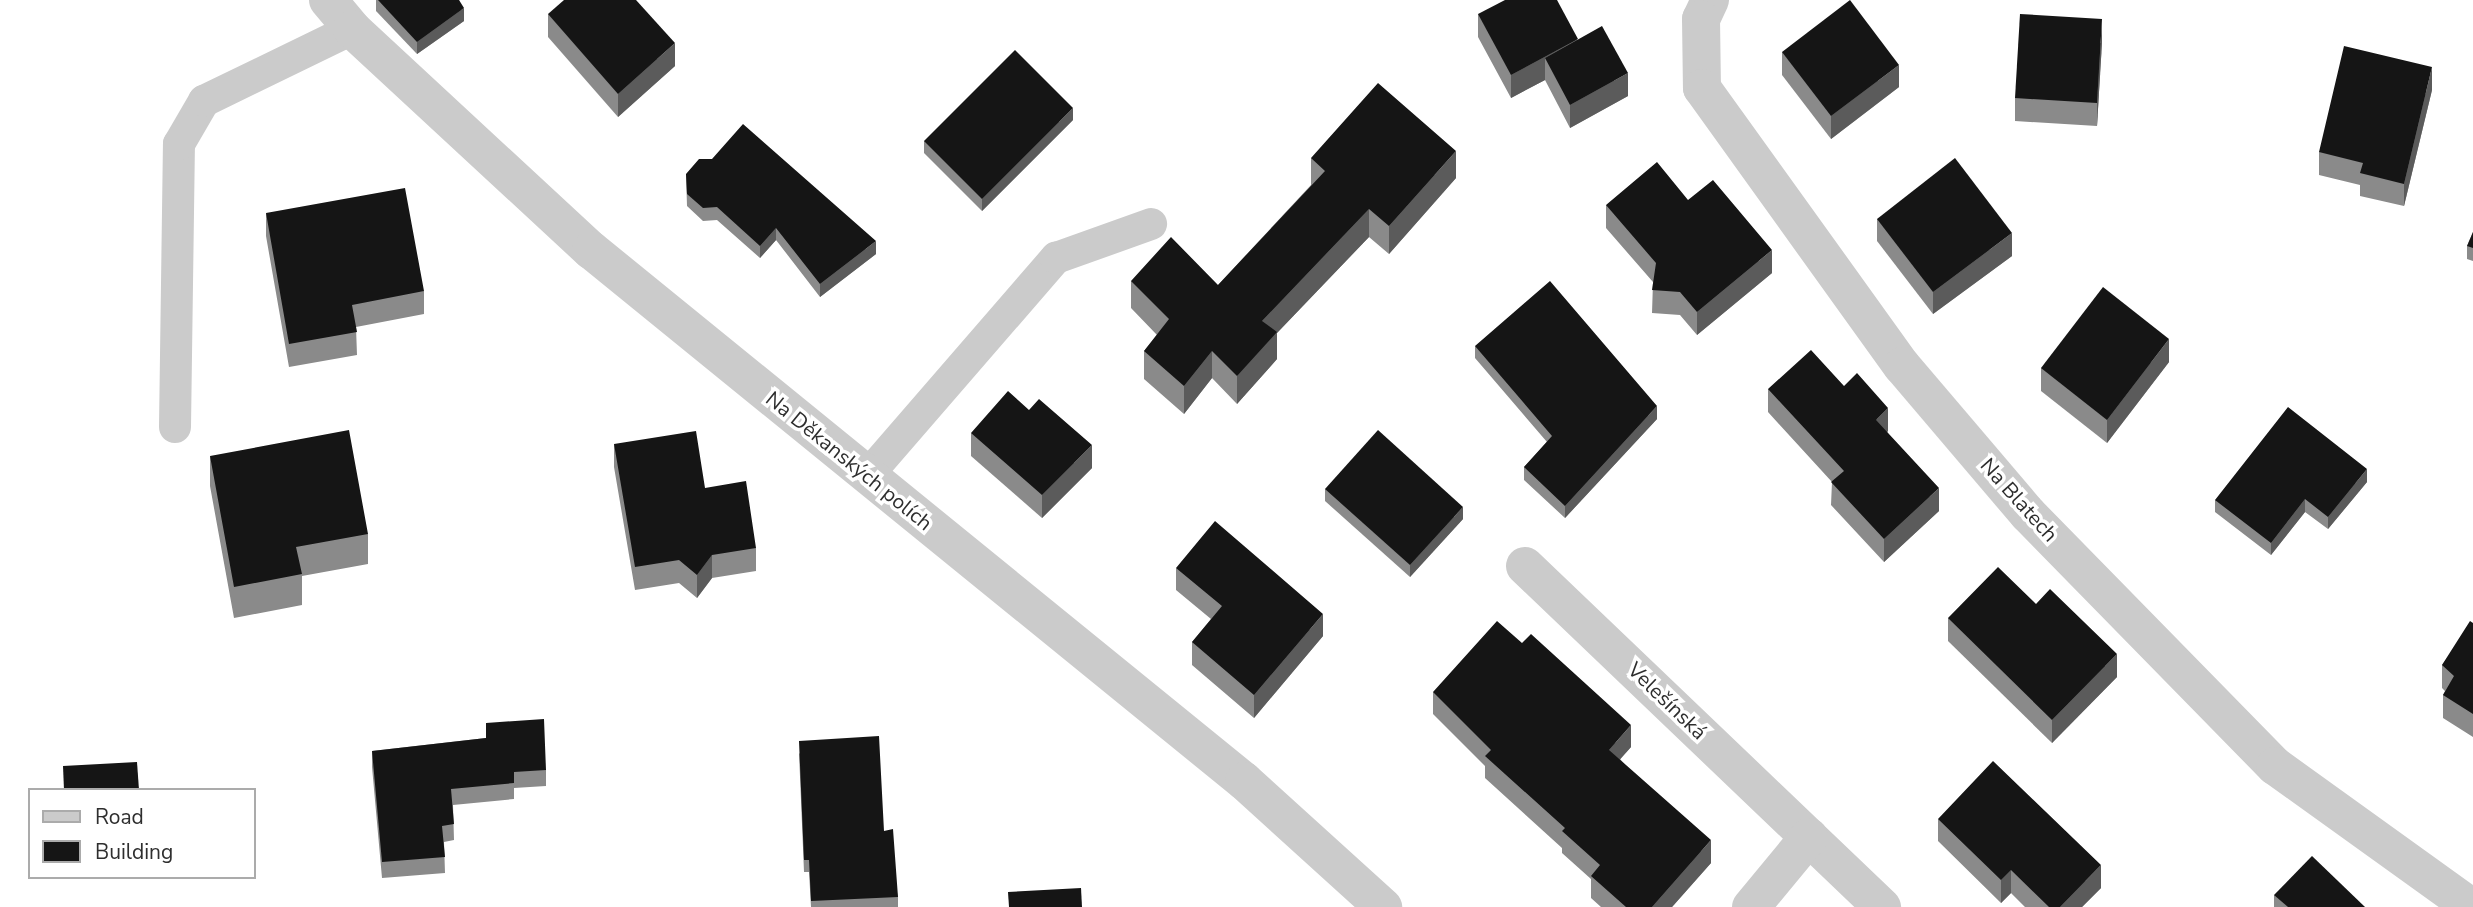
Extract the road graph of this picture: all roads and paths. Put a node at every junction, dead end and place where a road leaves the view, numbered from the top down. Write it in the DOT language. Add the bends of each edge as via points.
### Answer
graph roads {
  1 [pos="1710,0"];
  2 [pos="340,14"];
  3 [pos="1151,224"];
  4 [pos="175,427"];
  5 [pos="867,476"];
  6 [pos="1525,566"];
  7 [pos="1809,837"];
  8 [pos="1383,907"];
  9 [pos="1751,907"];
  10 [pos="1882,907"];
  11 [pos="2471,907"];
  1 -- 11 [label="street, Na Blatech" via="1701,19 1702,89 1902,366 2028,514 2276,766"];
  2 -- 4 [label="lane" via="204,101 179,144"];
  2 -- 5 [label="street, Na Děkanských polích" via="591,250"];
  3 -- 5 [label="lane" via="1056,258"];
  5 -- 8 [label="street, Na Děkanských polích" via="1244,780"];
  6 -- 7 [label="street, Velešínská"];
  7 -- 9 [label="street"];
  7 -- 10 [label="street, Velešínská"];
}
